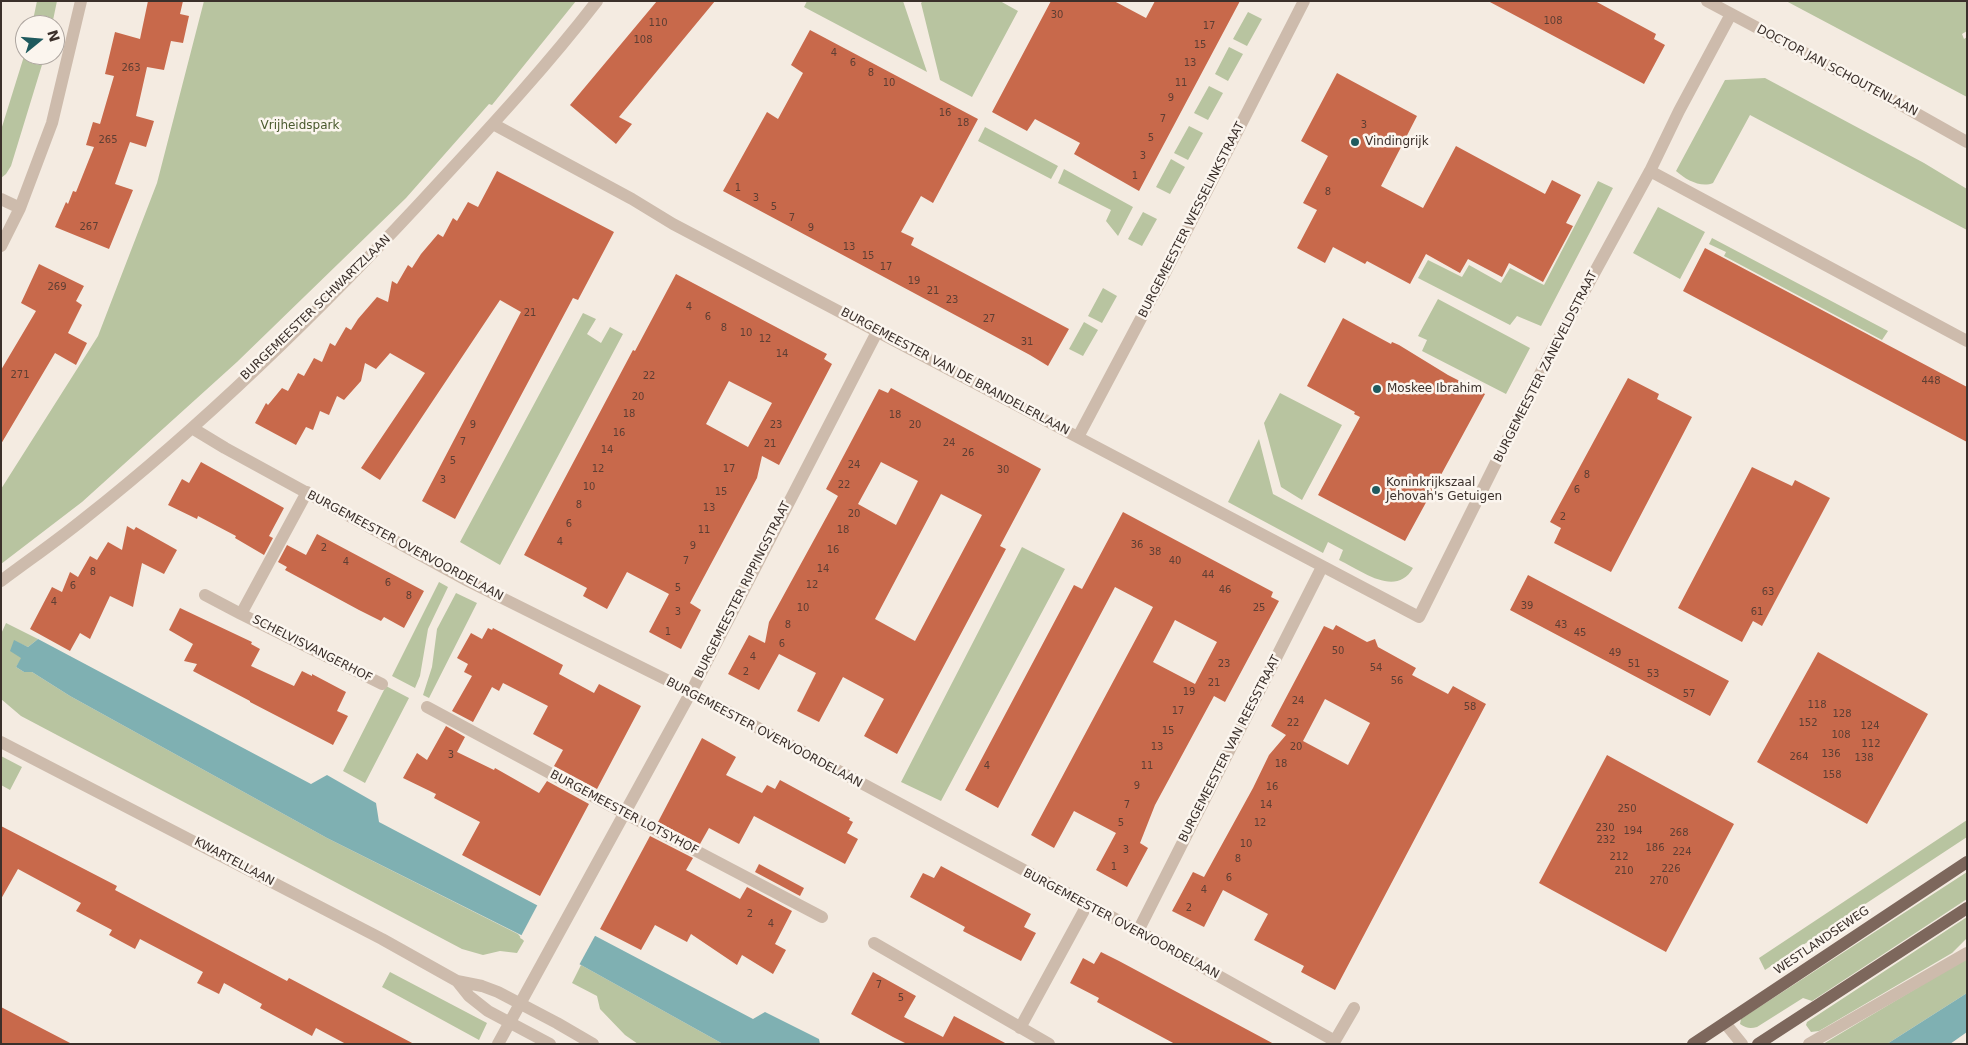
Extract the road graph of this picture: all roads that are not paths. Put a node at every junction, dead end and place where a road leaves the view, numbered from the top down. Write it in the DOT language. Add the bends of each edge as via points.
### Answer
graph roads {
  1 [pos="81,1"];
  2 [pos="597,1"];
  3 [pos="1304,1"];
  4 [pos="1707,1"];
  5 [pos="1732,14"];
  6 [pos="493,124"];
  7 [pos="1967,142"];
  8 [pos="1650,172"];
  9 [pos="1,199"];
  10 [pos="20,208"];
  11 [pos="1,246"];
  12 [pos="877,332"];
  13 [pos="1967,341"];
  14 [pos="192,428"];
  15 [pos="1078,438"];
  16 [pos="307,492"];
  17 [pos="1322,566"];
  18 [pos="1,581"];
  19 [pos="205,595"];
  20 [pos="242,614"];
  21 [pos="1419,617"];
  22 [pos="382,684"];
  23 [pos="690,692"];
  24 [pos="427,707"];
  25 [pos="4,741"];
  26 [pos="624,813"];
  27 [pos="1967,862"];
  28 [pos="1087,905"];
  29 [pos="1967,908"];
  30 [pos="822,917"];
  31 [pos="1138,932"];
  32 [pos="874,943"];
  33 [pos="1967,952"];
  34 [pos="457,981"];
  35 [pos="520,1004"];
  36 [pos="1354,1008"];
  37 [pos="509,1023"];
  38 [pos="1725,1023"];
  39 [pos="1020,1028"];
  40 [pos="1334,1042"];
  41 [pos="498,1044"];
  42 [pos="550,1044"];
  43 [pos="592,1044"];
  44 [pos="1049,1044"];
  45 [pos="1693,1044"];
  46 [pos="1742,1044"];
  47 [pos="1758,1044"];
  48 [pos="1809,1044"];
  1 -- 10 [label="street" via="52,123"];
  2 -- 6 [label="street, BURGEMEESTER SCHWARTZLAAN"];
  3 -- 15 [label="street, BURGEMEESTER WESSELINKSTRAAT"];
  4 -- 5 [label="street, DOCTOR JAN SCHOUTENLAAN"];
  5 -- 7 [label="street, DOCTOR JAN SCHOUTENLAAN"];
  5 -- 8 [label="street, BURGEMEESTER ZANEVELDSTRAAT"];
  6 -- 12 [label="street, BURGEMEESTER VAN DE BRANDELERLAAN"];
  6 -- 14 [label="street, BURGEMEESTER SCHWARTZLAAN" via="383,244"];
  8 -- 13 [label="street"];
  8 -- 21 [label="street, BURGEMEESTER ZANEVELDSTRAAT" via="1550,354"];
  9 -- 10 [label="street"];
  10 -- 11 [label="street"];
  12 -- 15 [label="street, BURGEMEESTER VAN DE BRANDELERLAAN"];
  12 -- 23 [label="street, BURGEMEESTER RIPPINGSTRAAT"];
  14 -- 16 [label="street, BURGEMEESTER OVERVOORDELAAN"];
  14 -- 18 [label="street, BURGEMEESTER SCHWARTZLAAN" via="85,518"];
  15 -- 17 [label="street, BURGEMEESTER VAN DE BRANDELERLAAN"];
  16 -- 20 [label="street, SCHELVISVANGERHOF"];
  16 -- 23 [label="street, BURGEMEESTER OVERVOORDELAAN" via="468,581"];
  17 -- 21 [label="street, BURGEMEESTER VAN DE BRANDELERLAAN"];
  17 -- 31 [label="street, BURGEMEESTER VAN REESSTRAAT"];
  19 -- 20 [label="street, SCHELVISVANGERHOF"];
  20 -- 22 [label="street, SCHELVISVANGERHOF"];
  23 -- 26 [label="street, BURGEMEESTER RIPPINGSTRAAT"];
  23 -- 28 [label="street, BURGEMEESTER OVERVOORDELAAN"];
  24 -- 26 [label="street, BURGEMEESTER LOTSYHOF"];
  25 -- 34 [label="street, KWARTELLAAN"];
  26 -- 30 [label="street, BURGEMEESTER LOTSYHOF"];
  26 -- 35 [label="street, BURGEMEESTER RIPPINGSTRAAT"];
  27 -- 38 [label="main road, WESTLANDSEWEG"];
  28 -- 31 [label="street, BURGEMEESTER OVERVOORDELAAN"];
  28 -- 39 [label="street"];
  29 -- 47 [label="main road"];
  31 -- 40 [label="street, BURGEMEESTER OVERVOORDELAAN"];
  32 -- 39 [label="street"];
  33 -- 48 [label="street"];
  34 -- 35 [label="street, KWARTELLAAN" via="482,986"];
  34 -- 37 [label="street, KWARTELLAAN" via="468,996"];
  35 -- 37 [label="street, BURGEMEESTER RIPPINGSTRAAT"];
  35 -- 43 [label="street, KWARTELLAAN"];
  36 -- 40 [label="street"];
  37 -- 41 [label="street, BURGEMEESTER RIPPINGSTRAAT"];
  37 -- 42 [label="street, KWARTELLAAN"];
  38 -- 45 [label="main road, WESTLANDSEWEG"];
  38 -- 46 [label="street"];
  39 -- 44 [label="street"];
}
